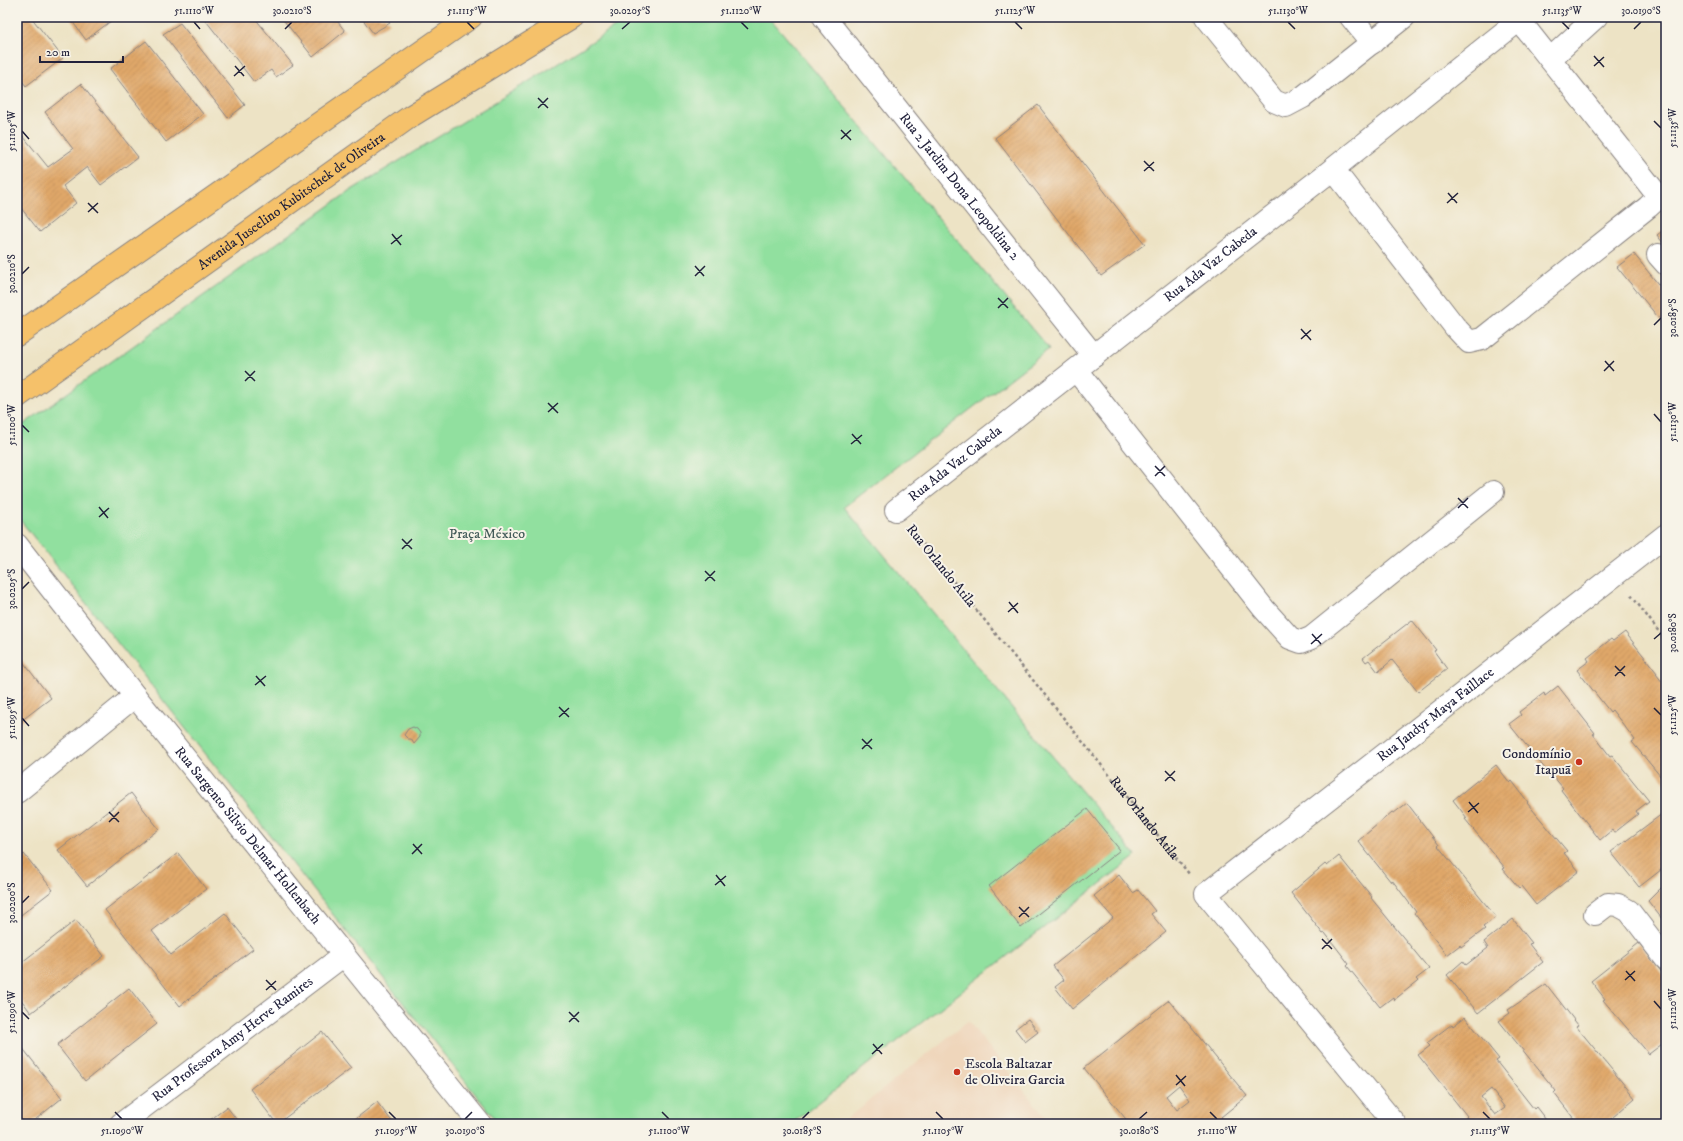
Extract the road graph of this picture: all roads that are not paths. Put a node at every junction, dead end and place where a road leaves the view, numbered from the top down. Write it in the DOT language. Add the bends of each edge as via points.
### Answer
graph roads {
  1 [pos="471,17"];
  2 [pos="572,17"];
  3 [pos="824,17"];
  4 [pos="1206,17"];
  5 [pos="1351,17"];
  6 [pos="1404,17"];
  7 [pos="1596,17"];
  8 [pos="1521,19"];
  9 [pos="1372,43"];
  10 [pos="1550,59"];
  11 [pos="1333,169"];
  12 [pos="1662,194"];
  13 [pos="17,335"];
  14 [pos="1094,356"];
  15 [pos="1076,370"];
  16 [pos="17,397"];
  17 [pos="1492,492"];
  18 [pos="896,510"];
  19 [pos="1666,535"];
  20 [pos="17,545"];
  21 [pos="135,696"];
  22 [pos="17,792"];
  23 [pos="1595,914"];
  24 [pos="344,955"];
  25 [pos="1666,960"];
  26 [pos="121,1124"];
  27 [pos="480,1124"];
  28 [pos="1395,1124"];
  1 -- 13 [label="main road"];
  2 -- 16 [label="main road, Avenida Juscelino Kubitschek de Oliveira" via="411,116"];
  3 -- 14 [label="street, Rua 2 Jardim Dona Leopoldina 2"];
  4 -- 9 [label="street" via="1274,101 1286,106 1303,97"];
  5 -- 9 [label="street"];
  6 -- 9 [label="street"];
  7 -- 10 [label="street"];
  8 -- 10 [label="street"];
  8 -- 11 [label="street, Rua Ada Vaz Cabeda"];
  10 -- 12 [label="street"];
  11 -- 12 [label="street" via="1454,327 1469,342 1482,339"];
  11 -- 14 [label="street, Rua Ada Vaz Cabeda"];
  14 -- 15 [label="street, Rua Ada Vaz Cabeda"];
  15 -- 17 [label="street" via="1264,610 1290,638 1301,642 1311,638"];
  15 -- 18 [label="street, Rua Ada Vaz Cabeda"];
  19 -- 28 [label="street, Rua Jandyr Maya Faillace" via="1206,894"];
  20 -- 21 [label="street, Rua Sargento Silvio Delmar Hollenbach"];
  21 -- 22 [label="street"];
  21 -- 24 [label="street, Rua Sargento Silvio Delmar Hollenbach"];
  23 -- 25 [label="street" via="1608,904 1618,905 1629,911"];
  24 -- 26 [label="street, Rua Professora Amy Herve Ramires"];
  24 -- 27 [label="street, Rua Sargento Silvio Delmar Hollenbach"];
}
